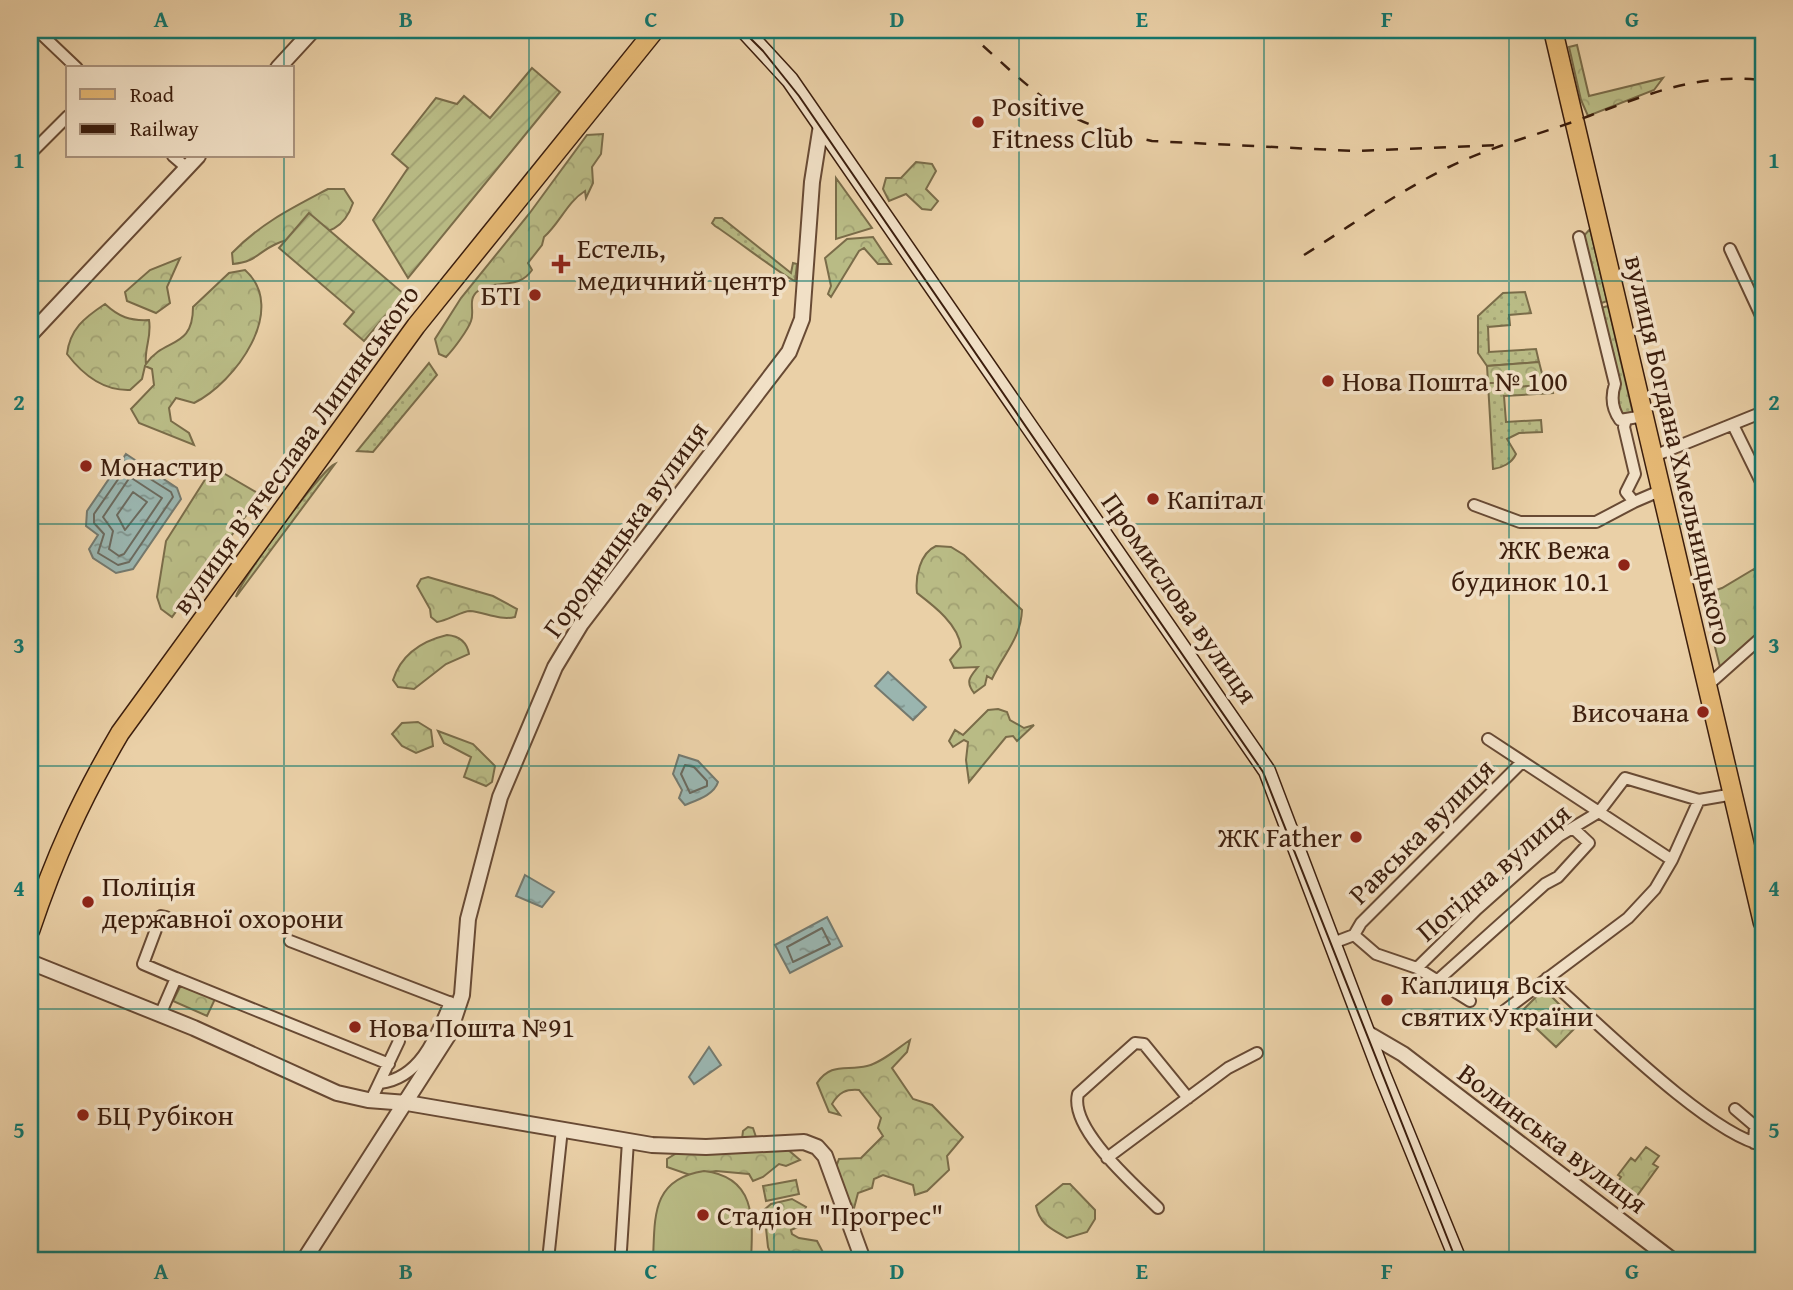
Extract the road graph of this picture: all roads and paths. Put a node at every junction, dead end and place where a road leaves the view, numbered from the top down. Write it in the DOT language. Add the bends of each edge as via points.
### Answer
graph roads {
  1 [pos="37,30"];
  2 [pos="313,30"];
  3 [pos="655,30"];
  4 [pos="744,30"];
  5 [pos="1553,30"];
  6 [pos="75,66"];
  7 [pos="280,66"];
  8 [pos="66,118"];
  9 [pos="821,125"];
  10 [pos="30,154"];
  11 [pos="175,158"];
  12 [pos="196,158"];
  13 [pos="187,168"];
  14 [pos="1579,237"];
  15 [pos="1730,249"];
  16 [pos="1763,320"];
  17 [pos="30,335"];
  18 [pos="1763,412"];
  19 [pos="1635,417"];
  20 [pos="1733,425"];
  21 [pos="1654,456"];
  22 [pos="1763,485"];
  23 [pos="1661,490"];
  24 [pos="1634,502"];
  25 [pos="1474,505"];
  26 [pos="1763,636"];
  27 [pos="1708,685"];
  28 [pos="1488,739"];
  29 [pos="1522,761"];
  30 [pos="1734,794"];
  31 [pos="1699,800"];
  32 [pos="1599,812"];
  33 [pos="1573,828"];
  34 [pos="1672,860"];
  35 [pos="166,917"];
  36 [pos="1763,923"];
  37 [pos="30,930"];
  38 [pos="1354,935"];
  39 [pos="290,941"];
  40 [pos="1333,943"];
  41 [pos="143,948"];
  42 [pos="30,962"];
  43 [pos="143,964"];
  44 [pos="1417,968"];
  45 [pos="176,978"];
  46 [pos="1547,978"];
  47 [pos="1438,980"];
  48 [pos="1470,1001"];
  49 [pos="455,1004"];
  50 [pos="163,1008"];
  51 [pos="1496,1017"];
  52 [pos="1367,1033"];
  53 [pos="399,1041"];
  54 [pos="1257,1053"];
  55 [pos="389,1064"];
  56 [pos="380,1083"];
  57 [pos="1188,1098"];
  58 [pos="371,1100"];
  59 [pos="407,1103"];
  60 [pos="1735,1109"];
  61 [pos="562,1129"];
  62 [pos="628,1141"];
  63 [pos="1759,1144"];
  64 [pos="1107,1158"];
  65 [pos="1158,1208"];
  66 [pos="621,1250"];
  67 [pos="304,1260"];
  68 [pos="548,1260"];
  69 [pos="863,1260"];
  70 [pos="1458,1260"];
  71 [pos="1672,1260"];
  1 -- 6 [label="street"];
  2 -- 7 [label="street"];
  3 -- 37 [label="main road, вулиця Вʼячеслава Липинського" via="416,326 120,733 68,827"];
  4 -- 9 [label="main road, Промислова вулиця" via="790,80"];
  5 -- 19 [label="main road, вулиця Богдана Хмельницького"];
  8 -- 10 [label="street"];
  9 -- 40 [label="main road, Промислова вулиця" via="1267,771"];
  9 -- 49 [label="street, Городницька вулиця" via="802,320 789,352 581,624 555,667 500,797 468,919"];
  11 -- 13 [label="street"];
  12 -- 13 [label="street"];
  13 -- 17 [label="street"];
  14 -- 19 [label="street" via="1615,384 1616,414 1620,420"];
  15 -- 16 [label="street"];
  18 -- 20 [label="street"];
  19 -- 21 [label="main road, вулиця Богдана Хмельницького"];
  19 -- 24 [label="street" via="1624,427 1635,474 1626,492"];
  20 -- 21 [label="street"];
  20 -- 22 [label="street"];
  21 -- 23 [label="main road, вулиця Богдана Хмельницького"];
  23 -- 24 [label="street"];
  23 -- 27 [label="main road, вулиця Богдана Хмельницького"];
  24 -- 25 [label="street" via="1595,522 1520,522"];
  26 -- 27 [label="street"];
  27 -- 30 [label="main road, вулиця Богдана Хмельницького"];
  28 -- 29 [label="street"];
  29 -- 32 [label="street"];
  29 -- 38 [label="street, Равська вулиця"];
  30 -- 31 [label="street"];
  30 -- 36 [label="main road, вулиця Богдана Хмельницького"];
  31 -- 32 [label="street" via="1625,778"];
  31 -- 34 [label="street"];
  32 -- 33 [label="street, Погідна вулиця"];
  32 -- 34 [label="street"];
  33 -- 44 [label="street, Погідна вулиця" via="1477,909"];
  33 -- 47 [label="street" via="1589,843 1558,877"];
  34 -- 46 [label="street" via="1655,889 1628,918"];
  35 -- 43 [label="street" via="161,916"];
  38 -- 40 [label="street"];
  38 -- 44 [label="street" via="1376,954"];
  39 -- 49 [label="street"];
  40 -- 52 [label="main road, Промислова вулиця"];
  41 -- 43 [label="street" via="138,962"];
  42 -- 58 [label="street" via="194,1028 337,1093"];
  43 -- 45 [label="street"];
  44 -- 47 [label="street"];
  45 -- 50 [label="street"];
  45 -- 55 [label="street"];
  46 -- 51 [label="street"];
  46 -- 63 [label="street" via="1693,1106 1747,1142"];
  47 -- 48 [label="street"];
  49 -- 56 [label="street" via="409,1073"];
  49 -- 59 [label="street, Городницька вулиця" via="449,1034"];
  52 -- 70 [label="main road, Промислова вулиця"];
  52 -- 71 [label="street, Волинська вулиця" via="1403,1054"];
  53 -- 55 [label="street"];
  54 -- 57 [label="street"];
  55 -- 56 [label="street"];
  56 -- 58 [label="street"];
  57 -- 64 [label="street"];
  57 -- 64 [label="street" via="1144,1044 1127,1048 1078,1094 1075,1104"];
  58 -- 59 [label="street"];
  59 -- 61 [label="street"];
  59 -- 67 [label="street, Городницька вулиця"];
  60 -- 63 [label="street" via="1755,1126"];
  61 -- 62 [label="street"];
  61 -- 68 [label="street"];
  62 -- 66 [label="street"];
  62 -- 69 [label="street" via="706,1147 804,1142 817,1147 825,1156"];
  64 -- 65 [label="street"];
}
